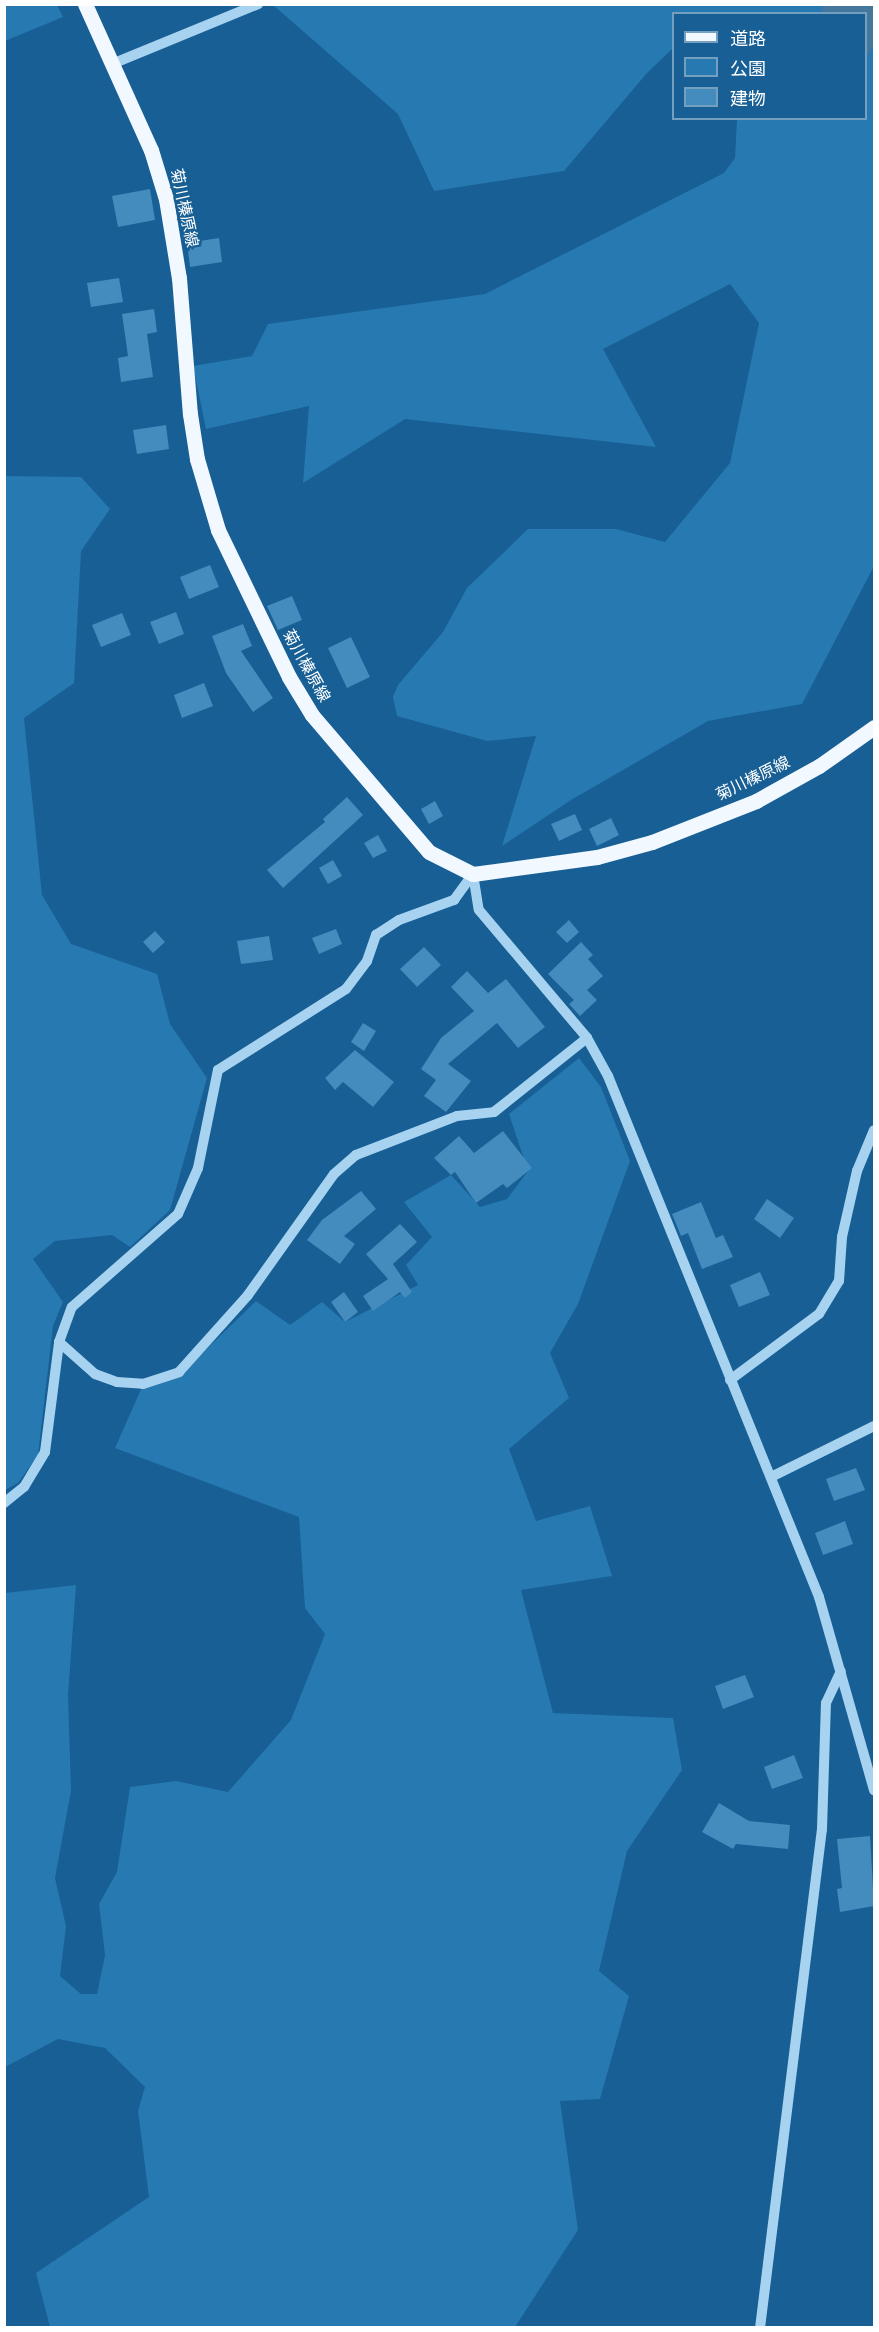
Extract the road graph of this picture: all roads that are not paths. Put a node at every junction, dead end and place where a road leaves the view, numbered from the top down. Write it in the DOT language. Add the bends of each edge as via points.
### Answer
graph roads {
  1 [pos="85,4"];
  2 [pos="258,4"];
  3 [pos="112,64"];
  4 [pos="874,727"];
  5 [pos="473,874"];
  6 [pos="587,1038"];
  7 [pos="874,1130"];
  8 [pos="59,1341"];
  9 [pos="730,1380"];
  10 [pos="874,1426"];
  11 [pos="771,1477"];
  12 [pos="4,1503"];
  13 [pos="841,1671"];
  14 [pos="874,1790"];
  15 [pos="760,2328"];
  1 -- 3 [label="main road, 菊川榛原線"];
  2 -- 3 [label="street"];
  3 -- 5 [label="main road, 菊川榛原線" via="151,150 166,199 179,278 194,436 218,530 289,677 312,715 429,852"];
  4 -- 5 [label="main road, 菊川榛原線" via="819,766 756,801 652,842 597,858"];
  5 -- 6 [label="street" via="479,910"];
  5 -- 8 [label="street" via="454,900 399,920 376,935 367,961 346,989 218,1070 198,1168 178,1214 72,1306"];
  6 -- 8 [label="street" via="494,1113 457,1116 348,1161 334,1174 248,1295 179,1372 143,1383 117,1382 95,1374"];
  6 -- 9 [label="street" via="608,1076"];
  7 -- 9 [label="street" via="856,1171 842,1237 839,1281 819,1314"];
  8 -- 12 [label="street" via="45,1452 24,1486"];
  9 -- 11 [label="street"];
  10 -- 11 [label="street"];
  11 -- 13 [label="street" via="819,1597"];
  13 -- 14 [label="street"];
  13 -- 15 [label="street" via="826,1703 816,1886"];
}
